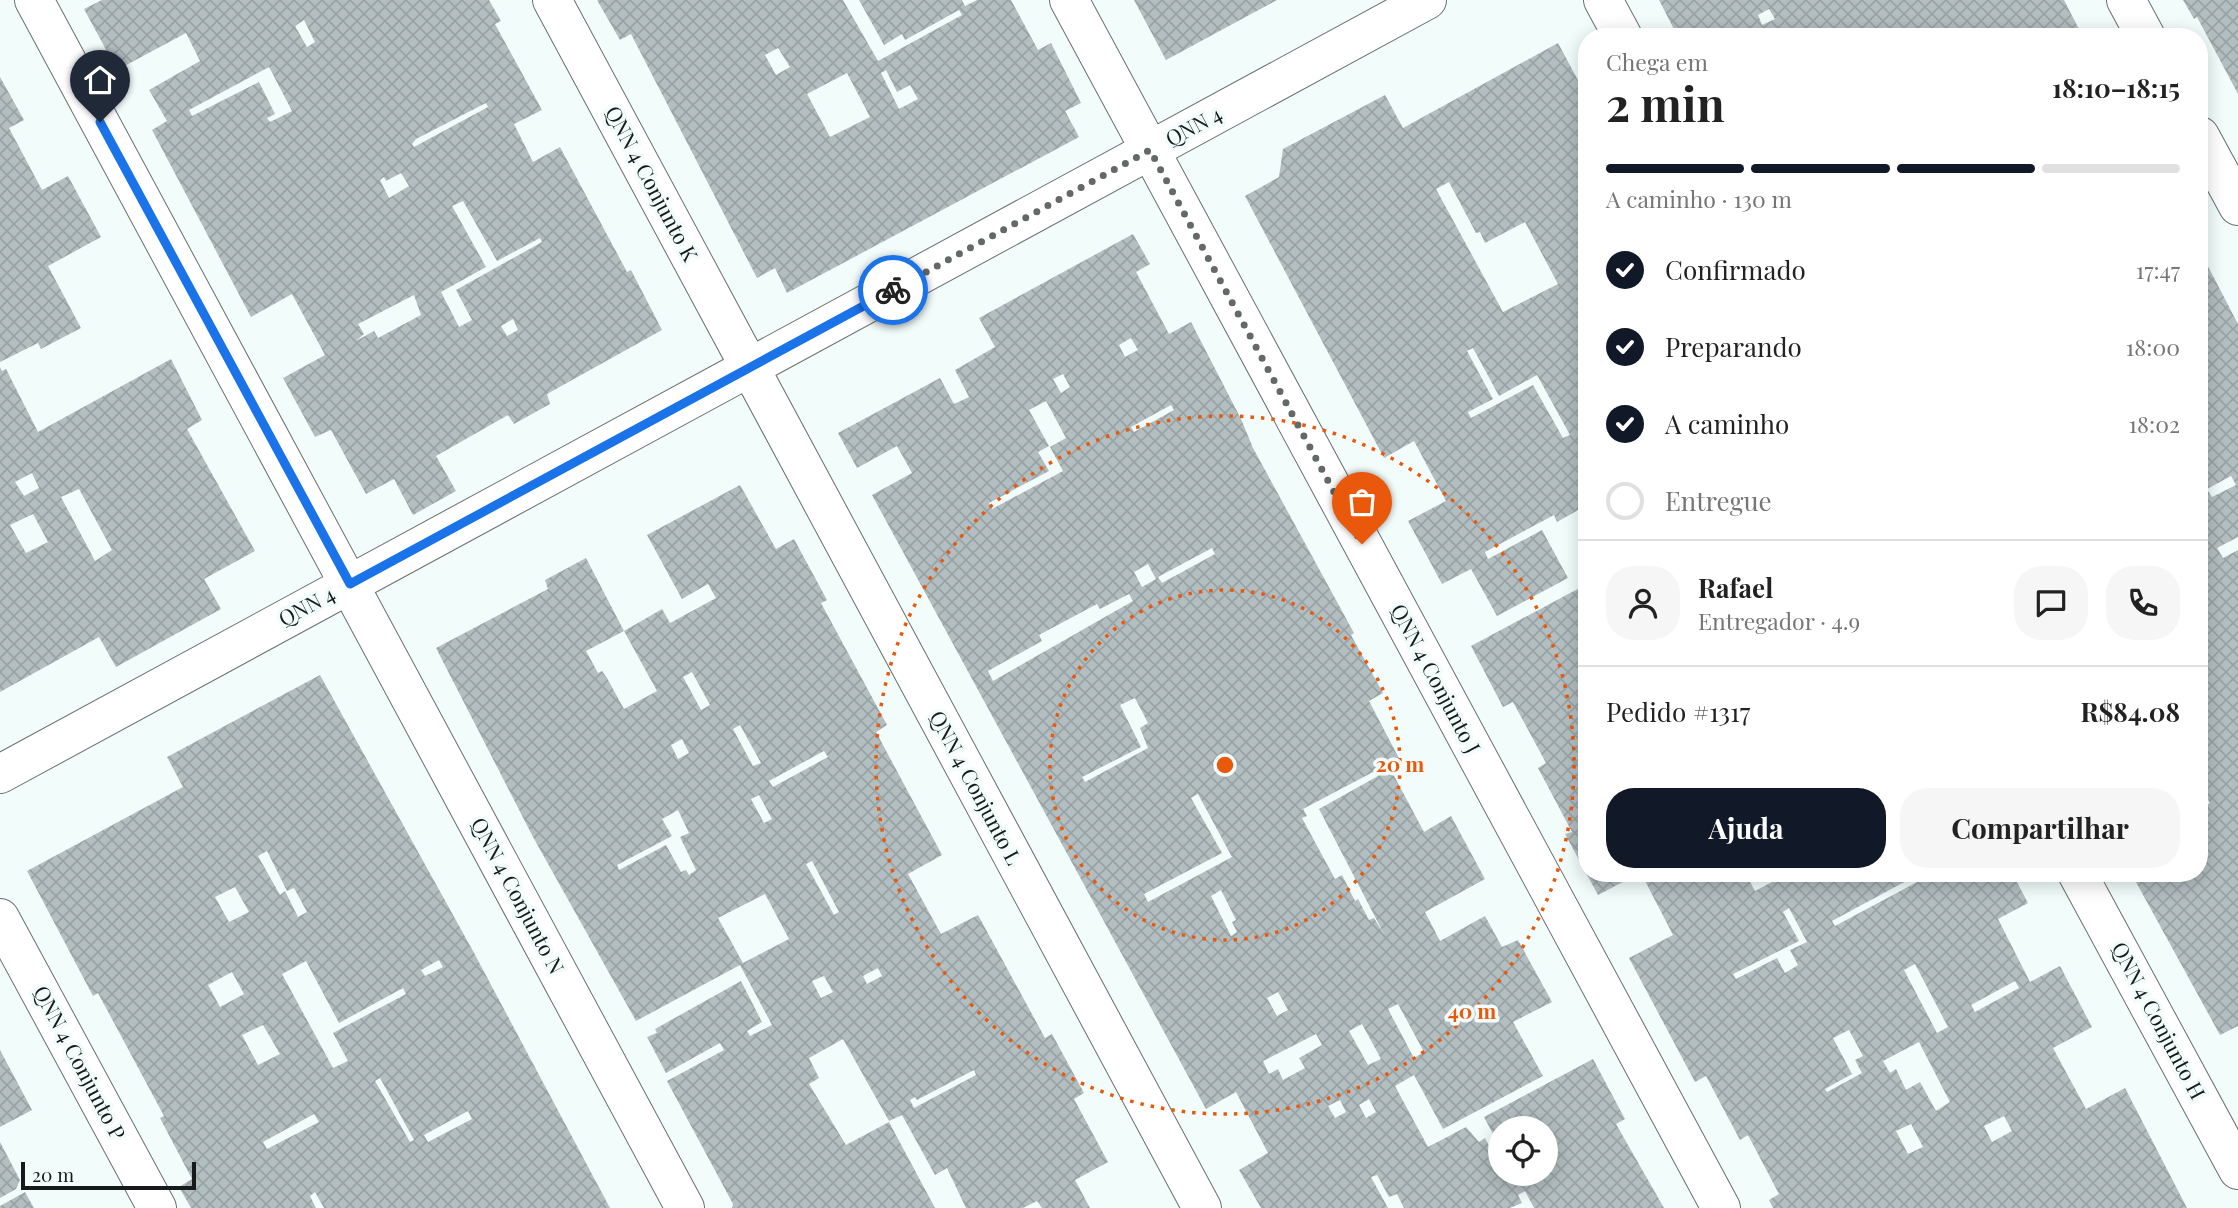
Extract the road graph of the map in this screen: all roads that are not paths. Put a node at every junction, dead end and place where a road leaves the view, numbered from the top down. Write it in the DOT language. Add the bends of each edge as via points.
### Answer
graph roads {
  1 [pos="34,0"];
  2 [pos="552,0"];
  3 [pos="1069,0"];
  4 [pos="1427,0"];
  5 [pos="1603,0"];
  6 [pos="2126,0"];
  7 [pos="1618,28"];
  8 [pos="2141,28"];
  9 [pos="1150,150"];
  10 [pos="2208,151"];
  11 [pos="2238,206"];
  12 [pos="749,368"];
  13 [pos="350,584"];
  14 [pos="0,774"];
  15 [pos="2082,882"];
  16 [pos="0,918"];
  17 [pos="2238,1170"];
  18 [pos="157,1208"];
  19 [pos="685,1208"];
  20 [pos="1202,1208"];
  21 [pos="1721,1208"];
  1 -- 13 [label="street, QNN 4 Conjunto N"];
  2 -- 12 [label="street, QNN 4 Conjunto K"];
  3 -- 9 [label="street, QNN 4 Conjunto J"];
  4 -- 9 [label="street, QNN 4"];
  5 -- 7 [label="street"];
  6 -- 8 [label="street"];
  9 -- 12 [label="street, QNN 4"];
  9 -- 21 [label="street, QNN 4 Conjunto J"];
  10 -- 11 [label="street"];
  12 -- 13 [label="street, QNN 4"];
  12 -- 20 [label="street, QNN 4 Conjunto L"];
  13 -- 14 [label="street, QNN 4"];
  13 -- 19 [label="street, QNN 4 Conjunto N"];
  15 -- 17 [label="street, QNN 4 Conjunto H"];
  16 -- 18 [label="street, QNN 4 Conjunto P"];
}
